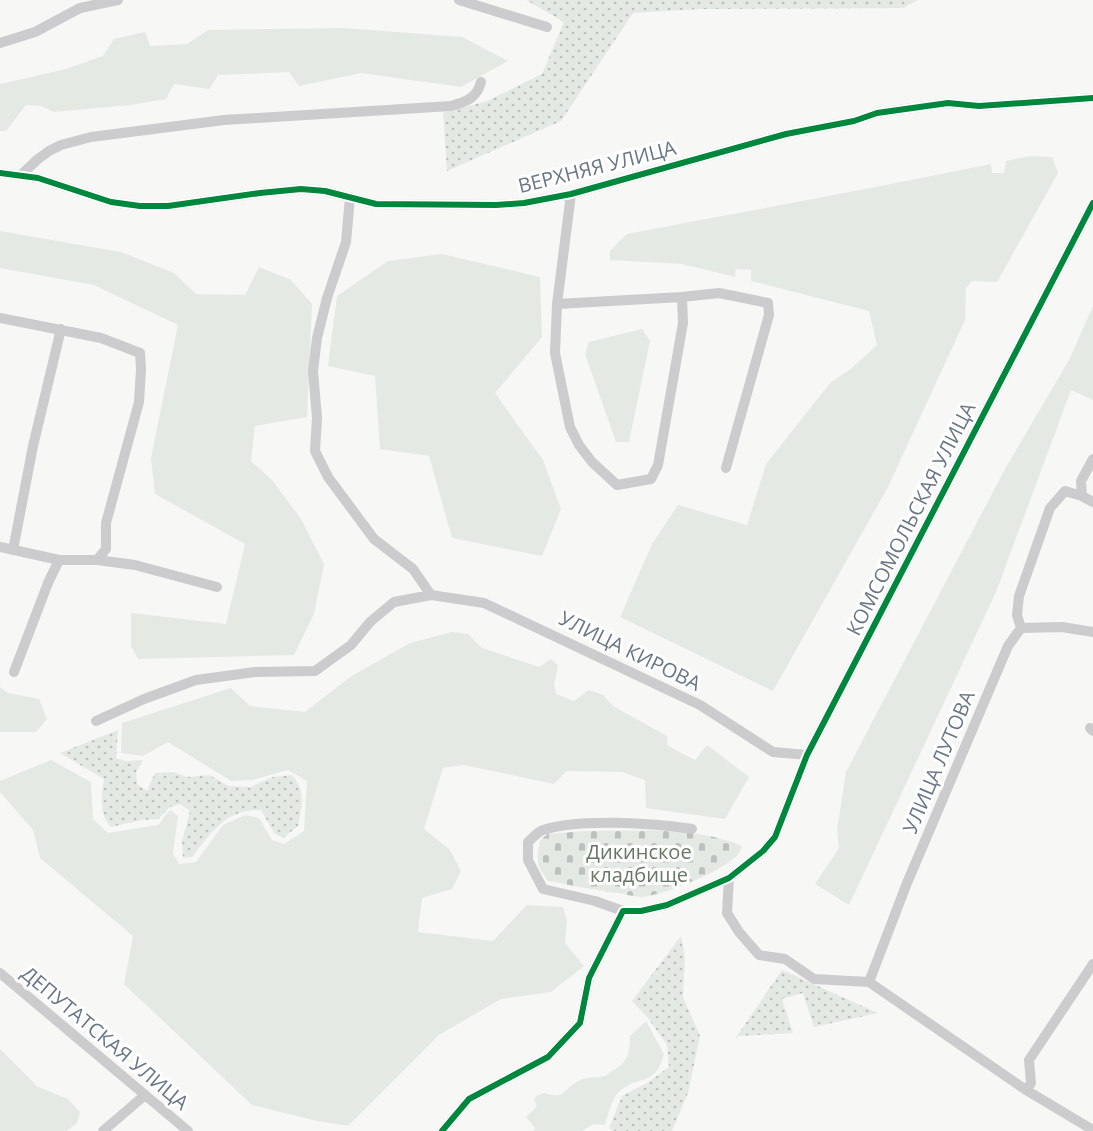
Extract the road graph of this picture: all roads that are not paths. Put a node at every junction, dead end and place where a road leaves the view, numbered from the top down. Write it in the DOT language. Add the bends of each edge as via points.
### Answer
graph roads {
  1 [pos="118,0"];
  2 [pos="459,0"];
  3 [pos="547,27"];
  4 [pos="0,43"];
  5 [pos="481,82"];
  6 [pos="1093,98"];
  7 [pos="0,173"];
  8 [pos="21,174"];
  9 [pos="571,194"];
  10 [pos="350,197"];
  11 [pos="1093,203"];
  12 [pos="682,297"];
  13 [pos="556,304"];
  14 [pos="1,322"];
  15 [pos="61,329"];
  16 [pos="1093,459"];
  17 [pos="726,468"];
  18 [pos="1082,496"];
  19 [pos="1093,502"];
  20 [pos="0,547"];
  21 [pos="13,549"];
  22 [pos="59,560"];
  23 [pos="97,560"];
  24 [pos="217,587"];
  25 [pos="431,595"];
  26 [pos="1021,628"];
  27 [pos="1093,632"];
  28 [pos="14,672"];
  29 [pos="96,721"];
  30 [pos="807,755"];
  31 [pos="692,829"];
  32 [pos="729,878"];
  33 [pos="623,911"];
  34 [pos="1093,964"];
  35 [pos="0,974"];
  36 [pos="869,982"];
  37 [pos="1026,1090"];
  38 [pos="145,1095"];
  39 [pos="1092,1125"];
  40 [pos="103,1131"];
  41 [pos="188,1131"];
  42 [pos="442,1131"];
  1 -- 4 [label="street" via="80,8 35,32"];
  2 -- 3 [label="street"];
  5 -- 8 [label="street" via="473,98 451,106 224,120 76,140 49,151"];
  6 -- 9 [label="street, ВЕРХНЯЯ УЛИЦА" via="979,106 948,103 878,113 786,134"];
  7 -- 8 [label="street, ВЕРХНЯЯ УЛИЦА"];
  8 -- 10 [label="street, ВЕРХНЯЯ УЛИЦА" via="111,202 140,206 302,189"];
  9 -- 10 [label="street, ВЕРХНЯЯ УЛИЦА" via="524,203 453,206 376,204"];
  9 -- 13 [label="street"];
  10 -- 25 [label="street" via="346,242 317,338 313,371 315,451 328,477 374,539 413,569"];
  11 -- 30 [label="street, КОМСОМОЛЬСКАЯ УЛИЦА"];
  12 -- 13 [label="street"];
  12 -- 13 [label="street" via="683,323 658,465 651,479 617,485 592,462 570,427 555,353"];
  12 -- 17 [label="street" via="719,294 768,303 769,315"];
  14 -- 15 [label="street"];
  15 -- 21 [label="street"];
  15 -- 23 [label="street" via="101,338 140,353 139,402 106,523 106,549"];
  16 -- 18 [label="street" via="1081,481"];
  18 -- 19 [label="street"];
  18 -- 26 [label="street" via="1065,491 1050,508 1019,596 1017,615"];
  20 -- 21 [label="street"];
  21 -- 22 [label="street"];
  22 -- 23 [label="street"];
  22 -- 28 [label="street"];
  23 -- 24 [label="street" via="135,565"];
  25 -- 29 [label="street, УЛИЦА КИРОВА" via="394,602 351,645 315,671 255,672 196,680"];
  25 -- 30 [label="street, УЛИЦА КИРОВА" via="484,603 700,705 773,752"];
  26 -- 27 [label="street" via="1062,627"];
  26 -- 36 [label="street, УЛИЦА ЛУТОВА" via="998,668"];
  30 -- 32 [label="street, КОМСОМОЛЬСКАЯ УЛИЦА" via="775,837"];
  31 -- 33 [label="street" via="577,824 540,831 528,842 528,860 543,889"];
  32 -- 33 [label="street, КОМСОМОЛЬСКАЯ УЛИЦА" via="667,905"];
  32 -- 36 [label="street" via="727,913 759,955 785,959 814,980"];
  33 -- 42 [label="street" via="589,978 580,1023 548,1057 469,1099"];
  34 -- 37 [label="street" via="1029,1060 1031,1083"];
  35 -- 38 [label="street, ДЕПУТАТСКАЯ УЛИЦА"];
  36 -- 37 [label="street"];
  37 -- 39 [label="street"];
  38 -- 40 [label="street"];
  38 -- 41 [label="street, ДЕПУТАТСКАЯ УЛИЦА"];
}
